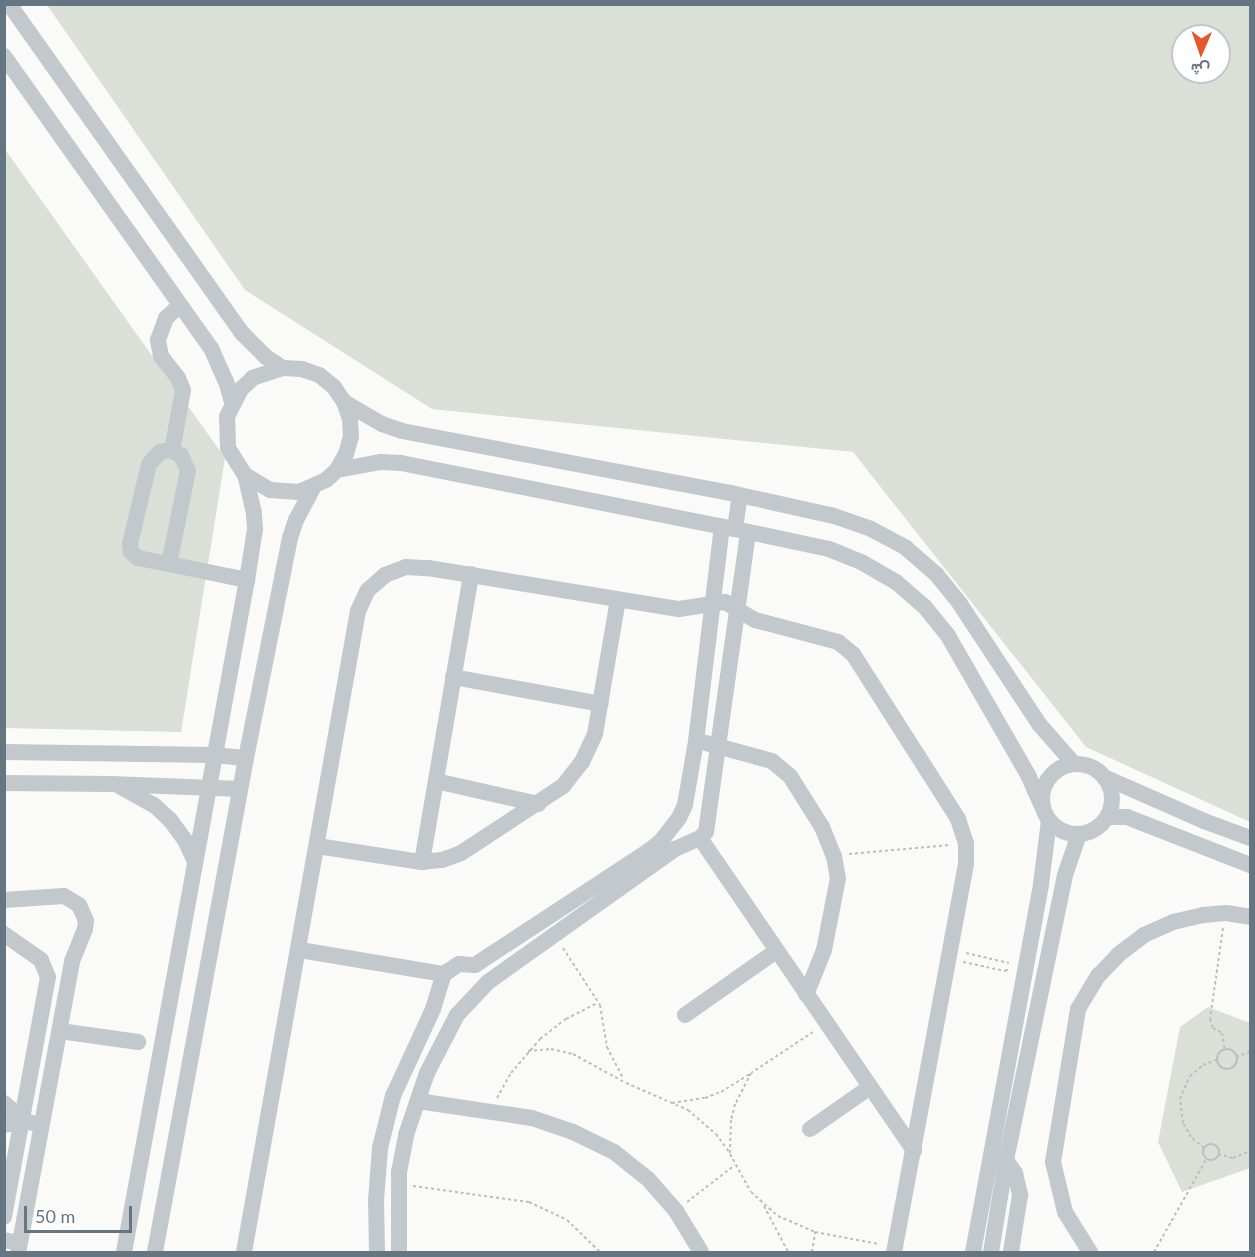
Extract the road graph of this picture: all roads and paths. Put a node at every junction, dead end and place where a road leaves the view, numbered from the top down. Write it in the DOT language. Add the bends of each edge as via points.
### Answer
graph roads {
  1 [pos="9,4"];
  2 [pos="4,56"];
  3 [pos="180,305"];
  4 [pos="284,368"];
  5 [pos="232,402"];
  6 [pos="344,402"];
  7 [pos="172,451"];
  8 [pos="337,470"];
  9 [pos="245,475"];
  10 [pos="313,488"];
  11 [pos="740,495"];
  12 [pos="735,529"];
  13 [pos="169,564"];
  14 [pos="471,574"];
  15 [pos="247,580"];
  16 [pos="618,600"];
  17 [pos="711,603"];
  18 [pos="738,608"];
  19 [pos="453,677"];
  20 [pos="601,704"];
  21 [pos="696,741"];
  22 [pos="717,745"];
  23 [pos="4,752"];
  24 [pos="215,755"];
  25 [pos="246,758"];
  26 [pos="1074,764"];
  27 [pos="1104,777"];
  28 [pos="436,781"];
  29 [pos="4,783"];
  30 [pos="111,784"];
  31 [pos="209,788"];
  32 [pos="240,789"];
  33 [pos="538,804"];
  34 [pos="685,805"];
  35 [pos="708,807"];
  36 [pos="1046,813"];
  37 [pos="1107,817"];
  38 [pos="1079,834"];
  39 [pos="700,838"];
  40 [pos="1251,838"];
  41 [pos="966,843"];
  42 [pos="318,846"];
  43 [pos="834,856"];
  44 [pos="195,861"];
  45 [pos="422,862"];
  46 [pos="1251,866"];
  47 [pos="4,900"];
  48 [pos="1226,913"];
  49 [pos="1251,917"];
  50 [pos="4,934"];
  51 [pos="555,935"];
  52 [pos="300,950"];
  53 [pos="776,951"];
  54 [pos="949,954"];
  55 [pos="41,960"];
  56 [pos="72,962"];
  57 [pos="475,965"];
  58 [pos="444,974"];
  59 [pos="488,982"];
  60 [pos="806,995"];
  61 [pos="597,1004"];
  62 [pos="685,1015"];
  63 [pos="826,1024"];
  64 [pos="60,1031"];
  65 [pos="138,1042"];
  66 [pos="528,1051"];
  67 [pos="1225,1051"];
  68 [pos="1251,1053"];
  69 [pos="1236,1057"];
  70 [pos="1218,1059"];
  71 [pos="751,1073"];
  72 [pos="626,1083"];
  73 [pos="870,1087"];
  74 [pos="418,1101"];
  75 [pos="4,1103"];
  76 [pos="669,1103"];
  77 [pos="492,1111"];
  78 [pos="24,1121"];
  79 [pos="42,1124"];
  80 [pos="4,1125"];
  81 [pos="810,1129"];
  82 [pos="1204,1148"];
  83 [pos="914,1151"];
  84 [pos="1251,1151"];
  85 [pos="730,1154"];
  86 [pos="1218,1155"];
  87 [pos="1207,1158"];
  88 [pos="1006,1160"];
  89 [pos="735,1165"];
  90 [pos="398,1184"];
  91 [pos="762,1203"];
  92 [pos="676,1211"];
  93 [pos="4,1217"];
  94 [pos="815,1232"];
  95 [pos="14,1245"];
  96 [pos="160,1250"];
  97 [pos="894,1250"];
  98 [pos="124,1252"];
  99 [pos="244,1252"];
  100 [pos="377,1252"];
  101 [pos="399,1252"];
  102 [pos="600,1252"];
  103 [pos="701,1252"];
  104 [pos="788,1252"];
  105 [pos="812,1252"];
  106 [pos="973,1252"];
  107 [pos="991,1252"];
  108 [pos="1011,1252"];
  109 [pos="1090,1252"];
  110 [pos="1154,1252"];
  1 -- 4 [label="street" via="241,332 266,357"];
  2 -- 3 [label="street"];
  3 -- 5 [label="street" via="215,356"];
  3 -- 7 [label="street" via="166,318 159,340 161,356 183,390"];
  4 -- 5 [label="street" via="253,378"];
  4 -- 6 [label="street" via="319,375"];
  5 -- 9 [label="street" via="227,417 228,448"];
  6 -- 8 [label="street" via="351,437"];
  6 -- 11 [label="street" via="402,431"];
  7 -- 13 [label="street" via="185,460 188,471"];
  7 -- 13 [label="street" via="160,452 149,464 130,549 138,558"];
  8 -- 10 [label="street"];
  8 -- 12 [label="street" via="371,463 401,463"];
  9 -- 10 [label="street" via="256,484 284,493"];
  9 -- 15 [label="street" via="255,529"];
  10 -- 25 [label="street" via="290,538"];
  11 -- 12 [label="street"];
  11 -- 26 [label="street" via="834,516 871,529 906,548 936,574 960,604 1038,724"];
  12 -- 17 [label="street"];
  12 -- 18 [label="street"];
  12 -- 36 [label="street" via="829,549 896,582 924,606 967,667"];
  13 -- 15 [label="street"];
  14 -- 16 [label="street"];
  14 -- 19 [label="street"];
  14 -- 42 [label="street" via="406,567 385,575 368,590 358,611"];
  15 -- 24 [label="street"];
  16 -- 17 [label="street" via="679,609"];
  16 -- 20 [label="street"];
  17 -- 18 [label="street" via="725,602"];
  17 -- 21 [label="street"];
  18 -- 22 [label="street"];
  18 -- 41 [label="street" via="755,620 838,642 853,654 958,819"];
  19 -- 20 [label="street"];
  19 -- 28 [label="street"];
  20 -- 33 [label="street" via="595,734 582,762 563,786"];
  21 -- 22 [label="street"];
  21 -- 34 [label="street"];
  22 -- 35 [label="street"];
  22 -- 43 [label="street" via="772,761 790,776 822,827"];
  23 -- 24 [label="street"];
  24 -- 25 [label="street"];
  24 -- 31 [label="street"];
  25 -- 32 [label="street"];
  26 -- 27 [label="street" via="1091,767"];
  26 -- 36 [label="street" via="1051,774 1043,789"];
  27 -- 37 [label="street" via="1111,792"];
  27 -- 40 [label="street"];
  28 -- 33 [label="street"];
  28 -- 45 [label="street"];
  29 -- 30 [label="street"];
  30 -- 31 [label="street"];
  30 -- 44 [label="street" via="134,792 153,805 178,830"];
  31 -- 32 [label="street"];
  31 -- 44 [label="street"];
  32 -- 96 [label="street"];
  33 -- 45 [label="street" via="461,853"];
  34 -- 35 [label="street"];
  34 -- 57 [label="street" via="671,830 650,850"];
  35 -- 39 [label="street" via="707,826"];
  36 -- 38 [label="street" via="1063,831"];
  36 -- 106 [label="street" via="1043,875"];
  37 -- 38 [label="street" via="1095,828"];
  37 -- 46 [label="street" via="1127,817"];
  38 -- 88 [label="street" via="1065,875"];
  39 -- 51 [label="street" via="675,849"];
  39 -- 53 [label="street"];
  41 -- 43 [label="path"];
  41 -- 54 [label="street" via="966,864"];
  42 -- 45 [label="street"];
  42 -- 52 [label="street"];
  43 -- 60 [label="street" via="838,878 824,950"];
  44 -- 98 [label="street"];
  47 -- 56 [label="street" via="56,896 79,905 85,929"];
  48 -- 49 [label="street"];
  48 -- 67 [label="path" via="1210,1019 1213,1028 1222,1033"];
  48 -- 109 [label="street" via="1173,922 1144,935 1098,976 1078,1009 1053,1162 1065,1212"];
  50 -- 55 [label="street"];
  51 -- 59 [label="street"];
  51 -- 61 [label="path"];
  52 -- 58 [label="street"];
  52 -- 99 [label="street"];
  53 -- 60 [label="street"];
  53 -- 62 [label="street"];
  54 -- 54 [label="path" via="1005,971 1010,968 1008,962"];
  54 -- 83 [label="street"];
  55 -- 56 [label="street"];
  55 -- 78 [label="street" via="48,977 46,1000"];
  56 -- 64 [label="street"];
  57 -- 58 [label="street" via="459,964"];
  57 -- 59 [label="street"];
  58 -- 100 [label="street" via="433,1009 390,1106 380,1148"];
  59 -- 74 [label="street" via="457,1015 427,1073"];
  60 -- 63 [label="street"];
  61 -- 66 [label="path" via="566,1019"];
  61 -- 72 [label="path" via="607,1047"];
  63 -- 71 [label="path"];
  63 -- 73 [label="street"];
  64 -- 65 [label="street"];
  64 -- 79 [label="street"];
  66 -- 72 [label="path" via="550,1049 573,1054"];
  66 -- 77 [label="path" via="511,1073"];
  67 -- 69 [label="path" via="1233,1050"];
  67 -- 70 [label="path" via="1218,1053"];
  68 -- 69 [label="path"];
  69 -- 70 [label="path" via="1237,1065 1223,1069"];
  70 -- 82 [label="path" via="1190,1076 1180,1099 1186,1131"];
  71 -- 76 [label="path" via="705,1098"];
  71 -- 85 [label="path" via="735,1104"];
  72 -- 76 [label="path"];
  73 -- 81 [label="street"];
  73 -- 83 [label="street"];
  74 -- 77 [label="street"];
  74 -- 90 [label="street" via="406,1135"];
  75 -- 78 [label="street"];
  76 -- 85 [label="path" via="698,1117"];
  77 -- 92 [label="street" via="532,1118 614,1152 648,1179"];
  78 -- 79 [label="street"];
  78 -- 80 [label="street"];
  78 -- 93 [label="street"];
  79 -- 95 [label="street"];
  82 -- 86 [label="path" via="1210,1143 1220,1149"];
  82 -- 87 [label="path" via="1201,1155"];
  83 -- 97 [label="street"];
  84 -- 86 [label="path" via="1233,1158"];
  85 -- 89 [label="path"];
  86 -- 87 [label="path" via="1213,1161"];
  87 -- 110 [label="path"];
  88 -- 107 [label="street"];
  88 -- 108 [label="street" via="1015,1173 1020,1195"];
  89 -- 91 [label="path"];
  89 -- 92 [label="path"];
  90 -- 101 [label="street"];
  90 -- 102 [label="path" via="529,1202 567,1220"];
  91 -- 94 [label="path" via="778,1216"];
  91 -- 104 [label="path"];
  92 -- 103 [label="street"];
  94 -- 97 [label="path"];
  94 -- 105 [label="path"];
}
